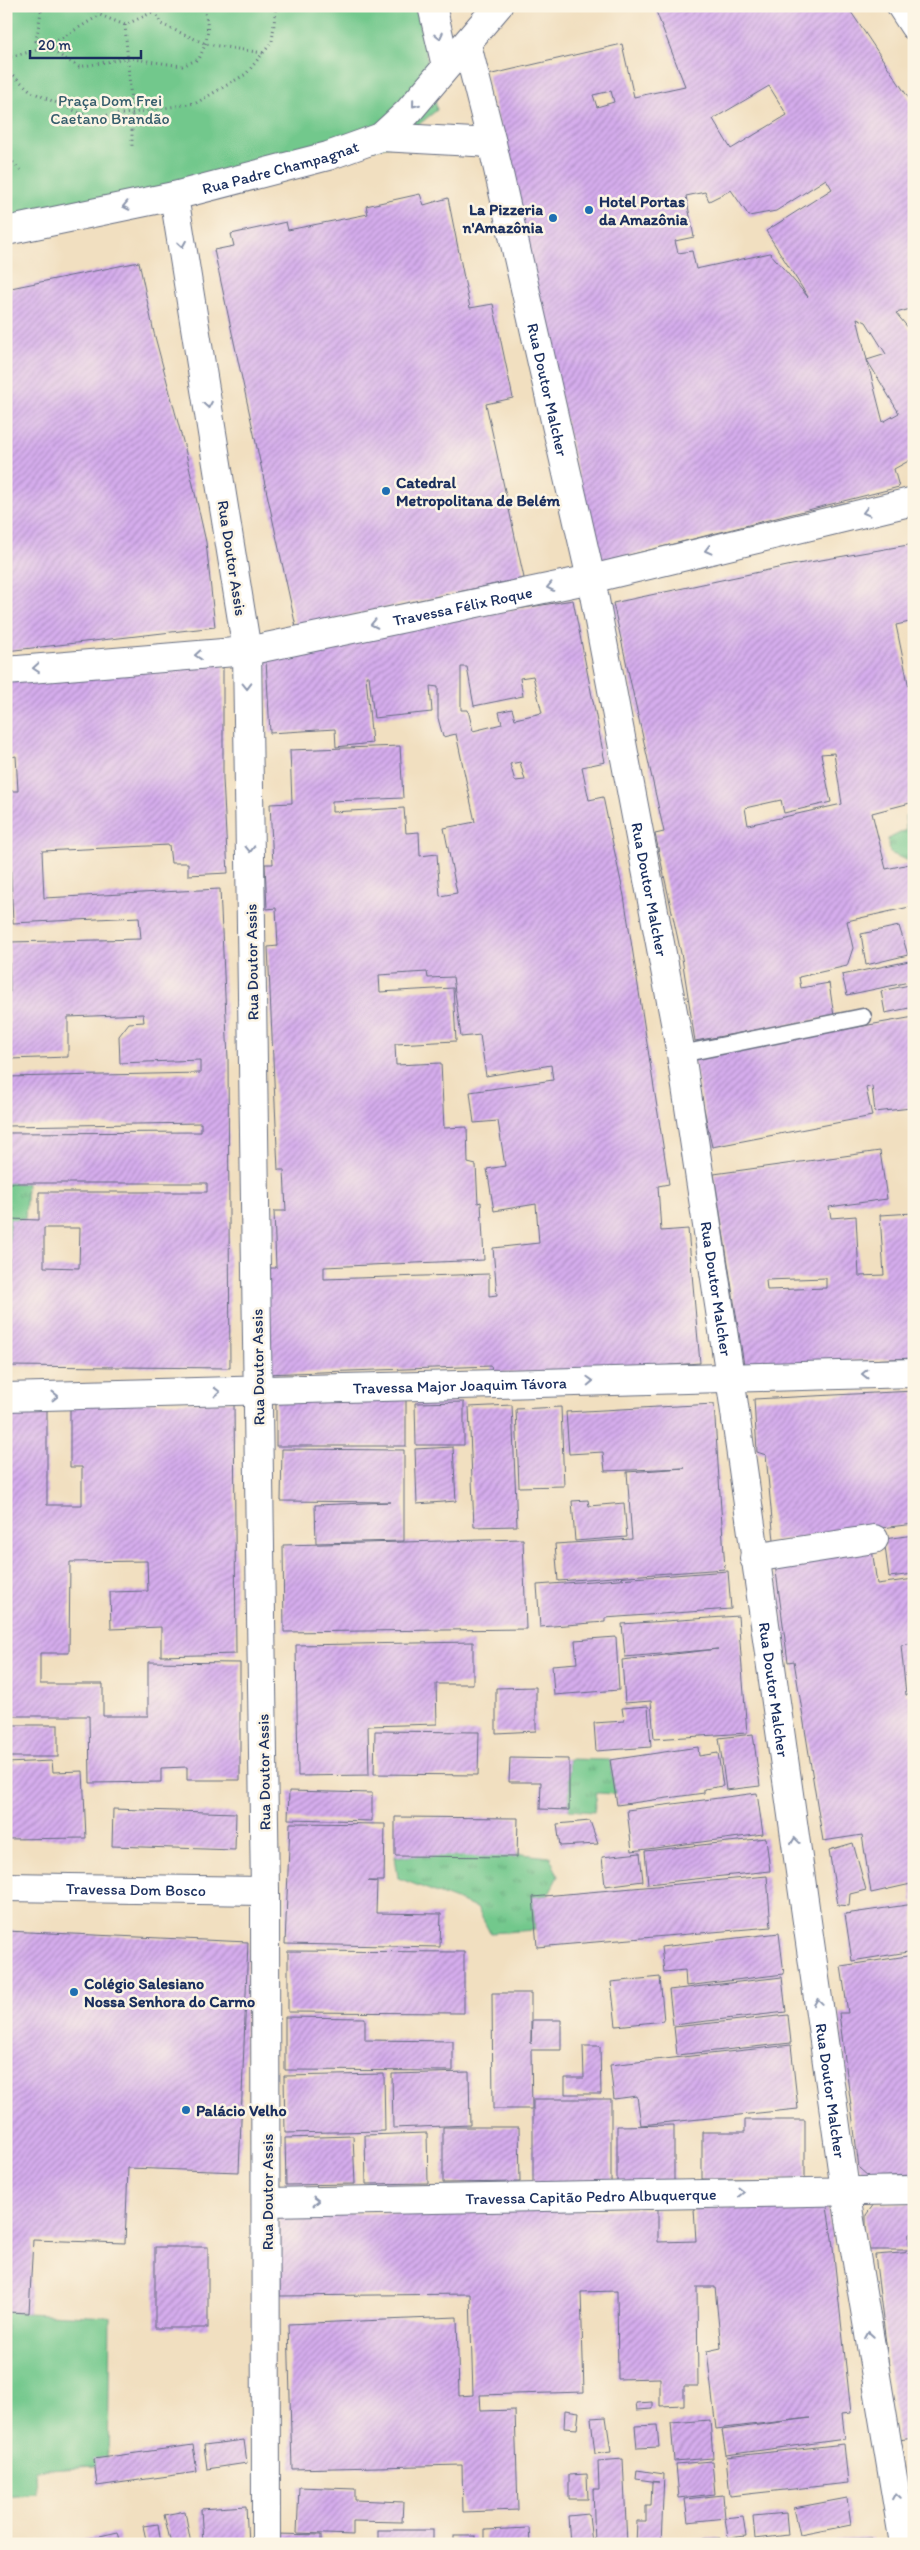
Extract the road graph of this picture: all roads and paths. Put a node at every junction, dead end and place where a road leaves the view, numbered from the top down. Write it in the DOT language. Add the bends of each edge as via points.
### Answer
graph roads {
  1 [pos="42,6"];
  2 [pos="97,6"];
  3 [pos="203,6"];
  4 [pos="276,6"];
  5 [pos="432,6"];
  6 [pos="498,6"];
  7 [pos="902,6"];
  8 [pos="156,8"];
  9 [pos="100,15"];
  10 [pos="125,25"];
  11 [pos="914,26"];
  12 [pos="206,44"];
  13 [pos="467,46"];
  14 [pos="45,48"];
  15 [pos="263,53"];
  16 [pos="6,58"];
  17 [pos="127,58"];
  18 [pos="446,66"];
  19 [pos="6,69"];
  20 [pos="132,113"];
  21 [pos="381,137"];
  22 [pos="492,143"];
  23 [pos="132,146"];
  24 [pos="6,155"];
  25 [pos="20,170"];
  26 [pos="174,196"];
  27 [pos="6,231"];
  28 [pos="914,501"];
  29 [pos="591,579"];
  30 [pos="247,651"];
  31 [pos="6,671"];
  32 [pos="862,1017"];
  33 [pos="681,1054"];
  34 [pos="914,1373"];
  35 [pos="730,1377"];
  36 [pos="258,1391"];
  37 [pos="6,1397"];
  38 [pos="874,1539"];
  39 [pos="754,1558"];
  40 [pos="6,1887"];
  41 [pos="265,1891"];
  42 [pos="845,2190"];
  43 [pos="914,2190"];
  44 [pos="267,2202"];
  45 [pos="266,2544"];
  46 [pos="904,2544"];
  1 -- 14 [label="path" via="36,41"];
  2 -- 9 [label="path"];
  3 -- 12 [label="path" via="209,26"];
  4 -- 15 [label="path" via="272,42"];
  5 -- 18 [label="street, one-way"];
  6 -- 13 [label="street, Rua Padre Champagnat"];
  7 -- 11 [label="street"];
  8 -- 10 [label="path"];
  8 -- 12 [label="path" via="161,24"];
  9 -- 10 [label="path"];
  9 -- 14 [label="path"];
  10 -- 17 [label="path"];
  12 -- 15 [label="path"];
  12 -- 17 [label="path" via="199,59 182,66"];
  13 -- 18 [label="street, Rua Padre Champagnat"];
  13 -- 22 [label="street, Rua Doutor Malcher"];
  14 -- 16 [label="path"];
  14 -- 17 [label="path" via="79,67"];
  15 -- 20 [label="path" via="246,74 196,103"];
  17 -- 20 [label="path"];
  18 -- 21 [label="street, Rua Padre Champagnat, one-way" via="408,112"];
  19 -- 20 [label="path" via="32,92 89,117"];
  20 -- 23 [label="path"];
  21 -- 22 [label="street"];
  21 -- 26 [label="street, Rua Padre Champagnat" via="328,156"];
  22 -- 29 [label="street, Rua Doutor Malcher"];
  24 -- 25 [label="path"];
  26 -- 27 [label="street, Rua Padre Champagnat, one-way"];
  26 -- 30 [label="street, Rua Doutor Assis, one-way"];
  28 -- 29 [label="street, Travessa Félix Roque, one-way"];
  29 -- 30 [label="street, Travessa Félix Roque, one-way"];
  29 -- 33 [label="street, Rua Doutor Malcher"];
  30 -- 31 [label="street, Travessa Félix Roque, one-way"];
  30 -- 36 [label="street, Rua Doutor Assis, one-way"];
  32 -- 33 [label="lane"];
  33 -- 35 [label="street, Rua Doutor Malcher"];
  34 -- 35 [label="street, Travessa Major Joaquim Távora, one-way"];
  36 -- 35 [label="street, Travessa Major Joaquim Távora, one-way"];
  35 -- 39 [label="street, Rua Doutor Malcher"];
  37 -- 36 [label="street, Travessa Major Joaquim Távora, one-way"];
  36 -- 41 [label="street, Rua Doutor Assis"];
  38 -- 39 [label="street"];
  42 -- 39 [label="street, Rua Doutor Malcher, one-way"];
  40 -- 41 [label="street, Travessa Dom Bosco"];
  41 -- 44 [label="street, Rua Doutor Assis"];
  42 -- 43 [label="street, Travessa Capitão Pedro Albuquerque"];
  44 -- 42 [label="street, Travessa Capitão Pedro Albuquerque, one-way"];
  46 -- 42 [label="street, Rua Doutor Malcher, one-way"];
  44 -- 45 [label="street, Rua Doutor Assis"];
}
